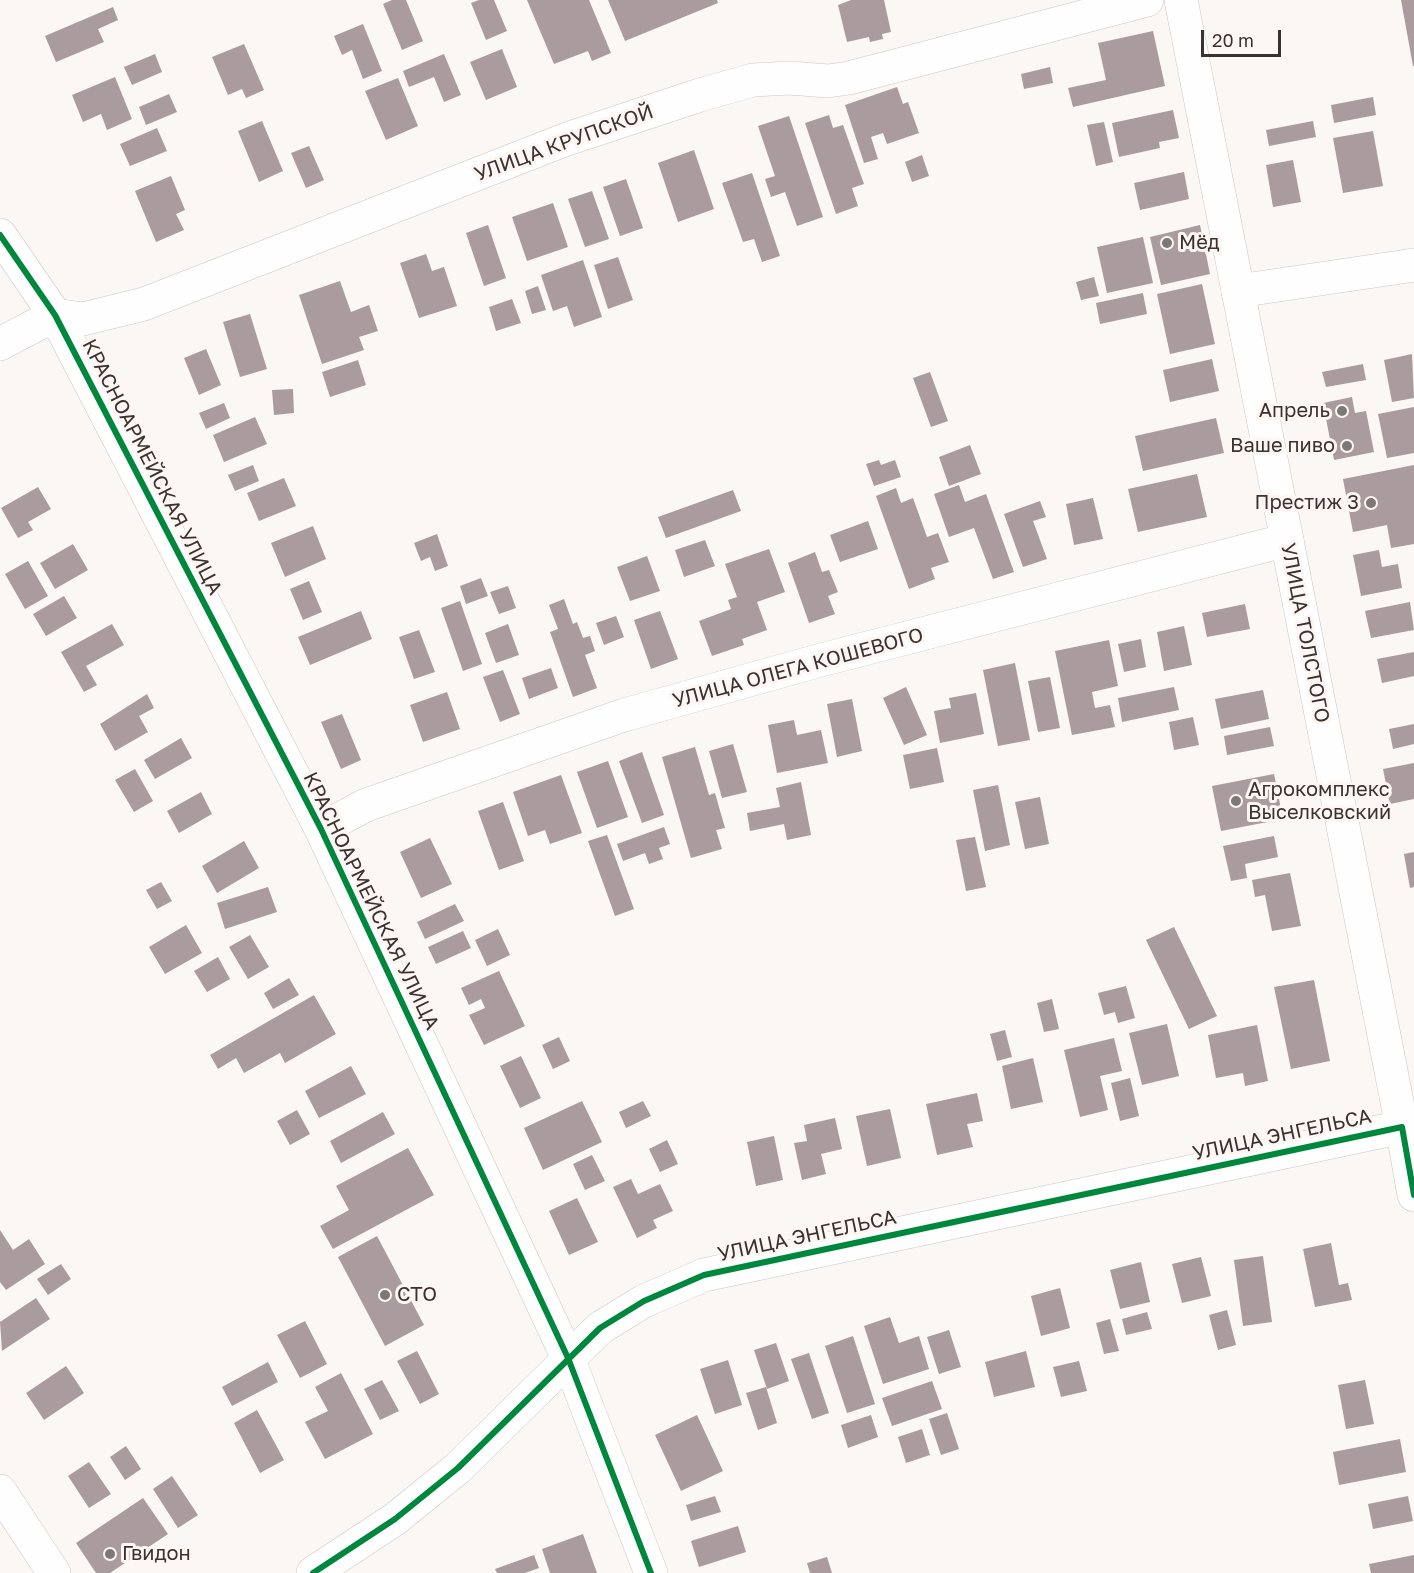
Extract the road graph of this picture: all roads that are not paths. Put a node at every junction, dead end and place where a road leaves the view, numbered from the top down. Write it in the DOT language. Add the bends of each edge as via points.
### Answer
graph roads {
  1 [pos="1147,0"];
  2 [pos="1181,0"];
  3 [pos="2,231"];
  4 [pos="1414,265"];
  5 [pos="1238,291"];
  6 [pos="55,315"];
  7 [pos="0,344"];
  8 [pos="1287,540"];
  9 [pos="321,829"];
  10 [pos="1408,1126"];
  11 [pos="1414,1195"];
  12 [pos="568,1358"];
  13 [pos="0,1491"];
  14 [pos="54,1573"];
  15 [pos="313,1573"];
  16 [pos="651,1573"];
  1 -- 6 [label="street, УЛИЦА КРУПСКОЙ" via="849,78 753,80 700,95 567,140 144,304 83,320"];
  2 -- 5 [label="street, УЛИЦА ТОЛСТОГО"];
  3 -- 6 [label="street, КРАСНОАРМЕЙСКАЯ УЛИЦА"];
  4 -- 5 [label="street"];
  5 -- 8 [label="street, УЛИЦА ТОЛСТОГО"];
  6 -- 7 [label="street"];
  6 -- 9 [label="street, КРАСНОАРМЕЙСКАЯ УЛИЦА"];
  8 -- 9 [label="street, УЛИЦА ОЛЕГА КОШЕВОГО" via="624,715 366,805"];
  8 -- 10 [label="street, УЛИЦА ТОЛСТОГО"];
  9 -- 12 [label="street, КРАСНОАРМЕЙСКАЯ УЛИЦА"];
  10 -- 11 [label="street, УЛИЦА ТОЛСТОГО"];
  10 -- 12 [label="street, УЛИЦА ЭНГЕЛЬСА" via="726,1269 644,1300 600,1328"];
  12 -- 15 [label="street, УЛИЦА ЭНГЕЛЬСА" via="458,1468 386,1525"];
  12 -- 16 [label="street, КРАСНОАРМЕЙСКАЯ УЛИЦА"];
  13 -- 14 [label="street"];
}
